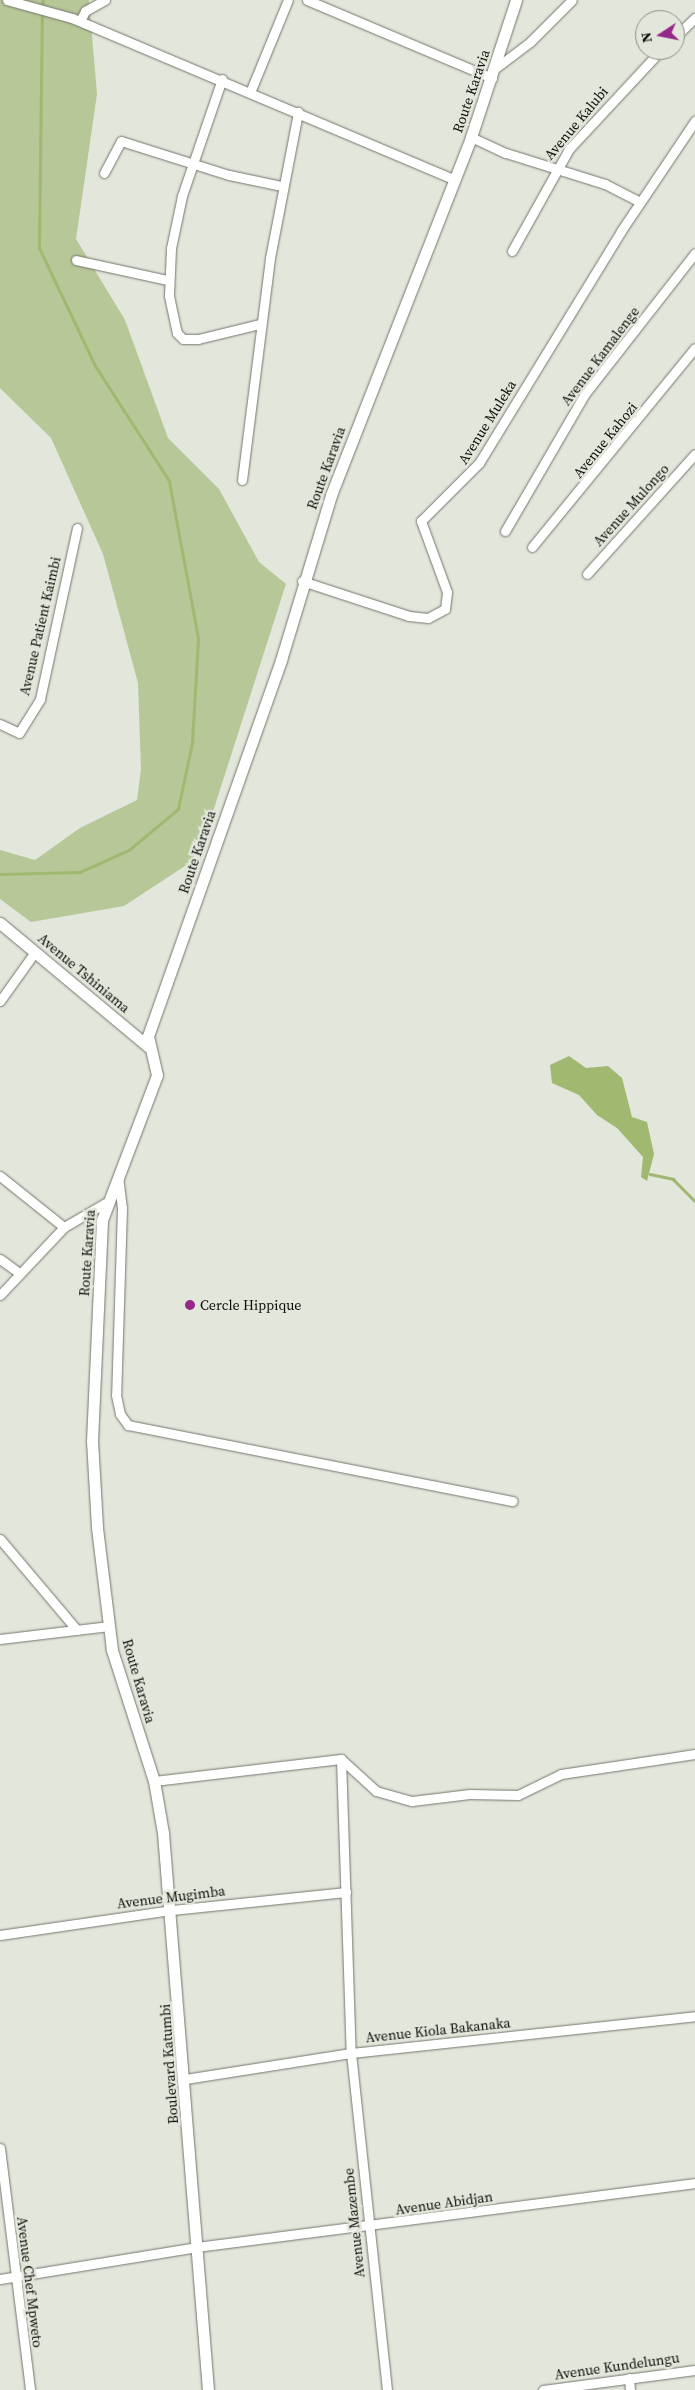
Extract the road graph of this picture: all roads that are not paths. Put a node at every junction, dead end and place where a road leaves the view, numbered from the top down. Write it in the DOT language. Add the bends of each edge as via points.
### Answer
graph roads {
  1 [pos="7,0"];
  2 [pos="105,0"];
  3 [pos="288,0"];
  4 [pos="307,0"];
  5 [pos="516,0"];
  6 [pos="572,0"];
  7 [pos="695,18"];
  8 [pos="76,20"];
  9 [pos="685,28"];
  10 [pos="653,60"];
  11 [pos="497,66"];
  12 [pos="492,78"];
  13 [pos="222,80"];
  14 [pos="251,90"];
  15 [pos="298,112"];
  16 [pos="695,121"];
  17 [pos="471,137"];
  18 [pos="193,164"];
  19 [pos="555,169"];
  20 [pos="104,173"];
  21 [pos="454,180"];
  22 [pos="282,186"];
  23 [pos="640,202"];
  24 [pos="512,251"];
  25 [pos="695,253"];
  26 [pos="76,260"];
  27 [pos="167,280"];
  28 [pos="260,324"];
  29 [pos="695,348"];
  30 [pos="695,454"];
  31 [pos="242,480"];
  32 [pos="77,528"];
  33 [pos="505,531"];
  34 [pos="532,547"];
  35 [pos="587,574"];
  36 [pos="302,581"];
  37 [pos="0,724"];
  38 [pos="0,923"];
  39 [pos="35,952"];
  40 [pos="0,1001"];
  41 [pos="152,1024"];
  42 [pos="132,1033"];
  43 [pos="149,1047"];
  44 [pos="118,1174"];
  45 [pos="0,1176"];
  46 [pos="105,1203"];
  47 [pos="64,1227"];
  48 [pos="0,1259"];
  49 [pos="19,1273"];
  50 [pos="0,1295"];
  51 [pos="513,1502"];
  52 [pos="0,1539"];
  53 [pos="109,1626"];
  54 [pos="77,1630"];
  55 [pos="0,1639"];
  56 [pos="140,1738"];
  57 [pos="695,1754"];
  58 [pos="341,1759"];
  59 [pos="154,1781"];
  60 [pos="346,1892"];
  61 [pos="172,1910"];
  62 [pos="0,1935"];
  63 [pos="695,2016"];
  64 [pos="351,2054"];
  65 [pos="185,2079"];
  66 [pos="0,2148"];
  67 [pos="695,2183"];
  68 [pos="368,2227"];
  69 [pos="197,2247"];
  70 [pos="15,2277"];
  71 [pos="0,2279"];
  72 [pos="695,2370"];
  73 [pos="629,2378"];
  74 [pos="30,2390"];
  75 [pos="208,2390"];
  76 [pos="387,2390"];
  77 [pos="543,2390"];
  78 [pos="630,2390"];
  1 -- 8 [label="street"];
  2 -- 8 [label="street"];
  3 -- 14 [label="street"];
  4 -- 12 [label="street"];
  5 -- 11 [label="street, Route Karavia"];
  6 -- 11 [label="street" via="536,37"];
  7 -- 9 [label="street"];
  8 -- 13 [label="street"];
  10 -- 19 [label="street, Avenue Kalubi"];
  11 -- 12 [label="street, Route Karavia"];
  12 -- 17 [label="street, Route Karavia"];
  13 -- 14 [label="street"];
  13 -- 18 [label="street"];
  14 -- 15 [label="street"];
  15 -- 21 [label="street"];
  15 -- 22 [label="street"];
  16 -- 23 [label="street, Avenue Muleka"];
  17 -- 19 [label="street"];
  17 -- 21 [label="street, Route Karavia"];
  18 -- 20 [label="street" via="121,141"];
  18 -- 22 [label="street"];
  18 -- 27 [label="street" via="180,205"];
  19 -- 23 [label="street" via="605,184"];
  19 -- 24 [label="street, Avenue Kalubi"];
  21 -- 36 [label="street, Route Karavia"];
  22 -- 28 [label="street"];
  23 -- 36 [label="street, Avenue Muleka" via="479,463 421,520 447,592 445,608 428,618 408,616"];
  25 -- 33 [label="street, Avenue Kamalenge" via="584,396"];
  26 -- 27 [label="street"];
  27 -- 28 [label="street" via="180,338 198,340"];
  28 -- 31 [label="street"];
  29 -- 34 [label="street, Avenue Kahozi"];
  30 -- 35 [label="street, Avenue Mulongo"];
  32 -- 37 [label="street, Avenue Patient Kaimbi" via="40,699 19,733"];
  36 -- 41 [label="street, Route Karavia" via="281,660"];
  38 -- 39 [label="street, Avenue Tshiniama"];
  39 -- 40 [label="street"];
  39 -- 42 [label="street, Avenue Tshiniama"];
  41 -- 42 [label="street"];
  41 -- 43 [label="street, Route Karavia"];
  42 -- 43 [label="street, Avenue Tshiniama"];
  43 -- 44 [label="street, Route Karavia" via="157,1075"];
  44 -- 46 [label="street, Route Karavia"];
  44 -- 51 [label="street" via="122,1208 116,1395 120,1414 128,1425"];
  45 -- 47 [label="street"];
  46 -- 47 [label="street"];
  46 -- 53 [label="street, Route Karavia" via="92,1441"];
  47 -- 49 [label="street"];
  48 -- 49 [label="street"];
  49 -- 50 [label="street"];
  52 -- 54 [label="street"];
  53 -- 54 [label="street"];
  53 -- 56 [label="street, Route Karavia" via="117,1672"];
  54 -- 55 [label="street"];
  56 -- 59 [label="street, Boulevard Katumbi"];
  57 -- 58 [label="street" via="561,1774 525,1794 412,1801 376,1791"];
  58 -- 59 [label="street"];
  58 -- 60 [label="street, Avenue Mazembe"];
  59 -- 61 [label="street, Boulevard Katumbi"];
  60 -- 61 [label="street, Avenue Mugimba"];
  60 -- 64 [label="street, Avenue Mazembe"];
  61 -- 62 [label="street, Avenue Mugimba"];
  61 -- 65 [label="street, Boulevard Katumbi"];
  63 -- 64 [label="street, Avenue Kiola Bakanaka"];
  64 -- 65 [label="street, Avenue Kiola Bakanaka"];
  64 -- 68 [label="street, Avenue Mazembe"];
  65 -- 69 [label="street, Boulevard Katumbi"];
  66 -- 70 [label="street, Avenue Chef Mpweto"];
  67 -- 68 [label="street, Avenue Abidjan"];
  68 -- 69 [label="street, Avenue Abidjan"];
  68 -- 76 [label="street, Avenue Mazembe"];
  69 -- 70 [label="street, Avenue Abidjan"];
  69 -- 75 [label="street, Boulevard Katumbi"];
  70 -- 71 [label="street, Avenue Abidjan"];
  70 -- 74 [label="street, Avenue Chef Mpweto"];
  72 -- 73 [label="street, Avenue Kundelungu"];
  73 -- 77 [label="street, Avenue Kundelungu"];
  73 -- 78 [label="street"];
}
